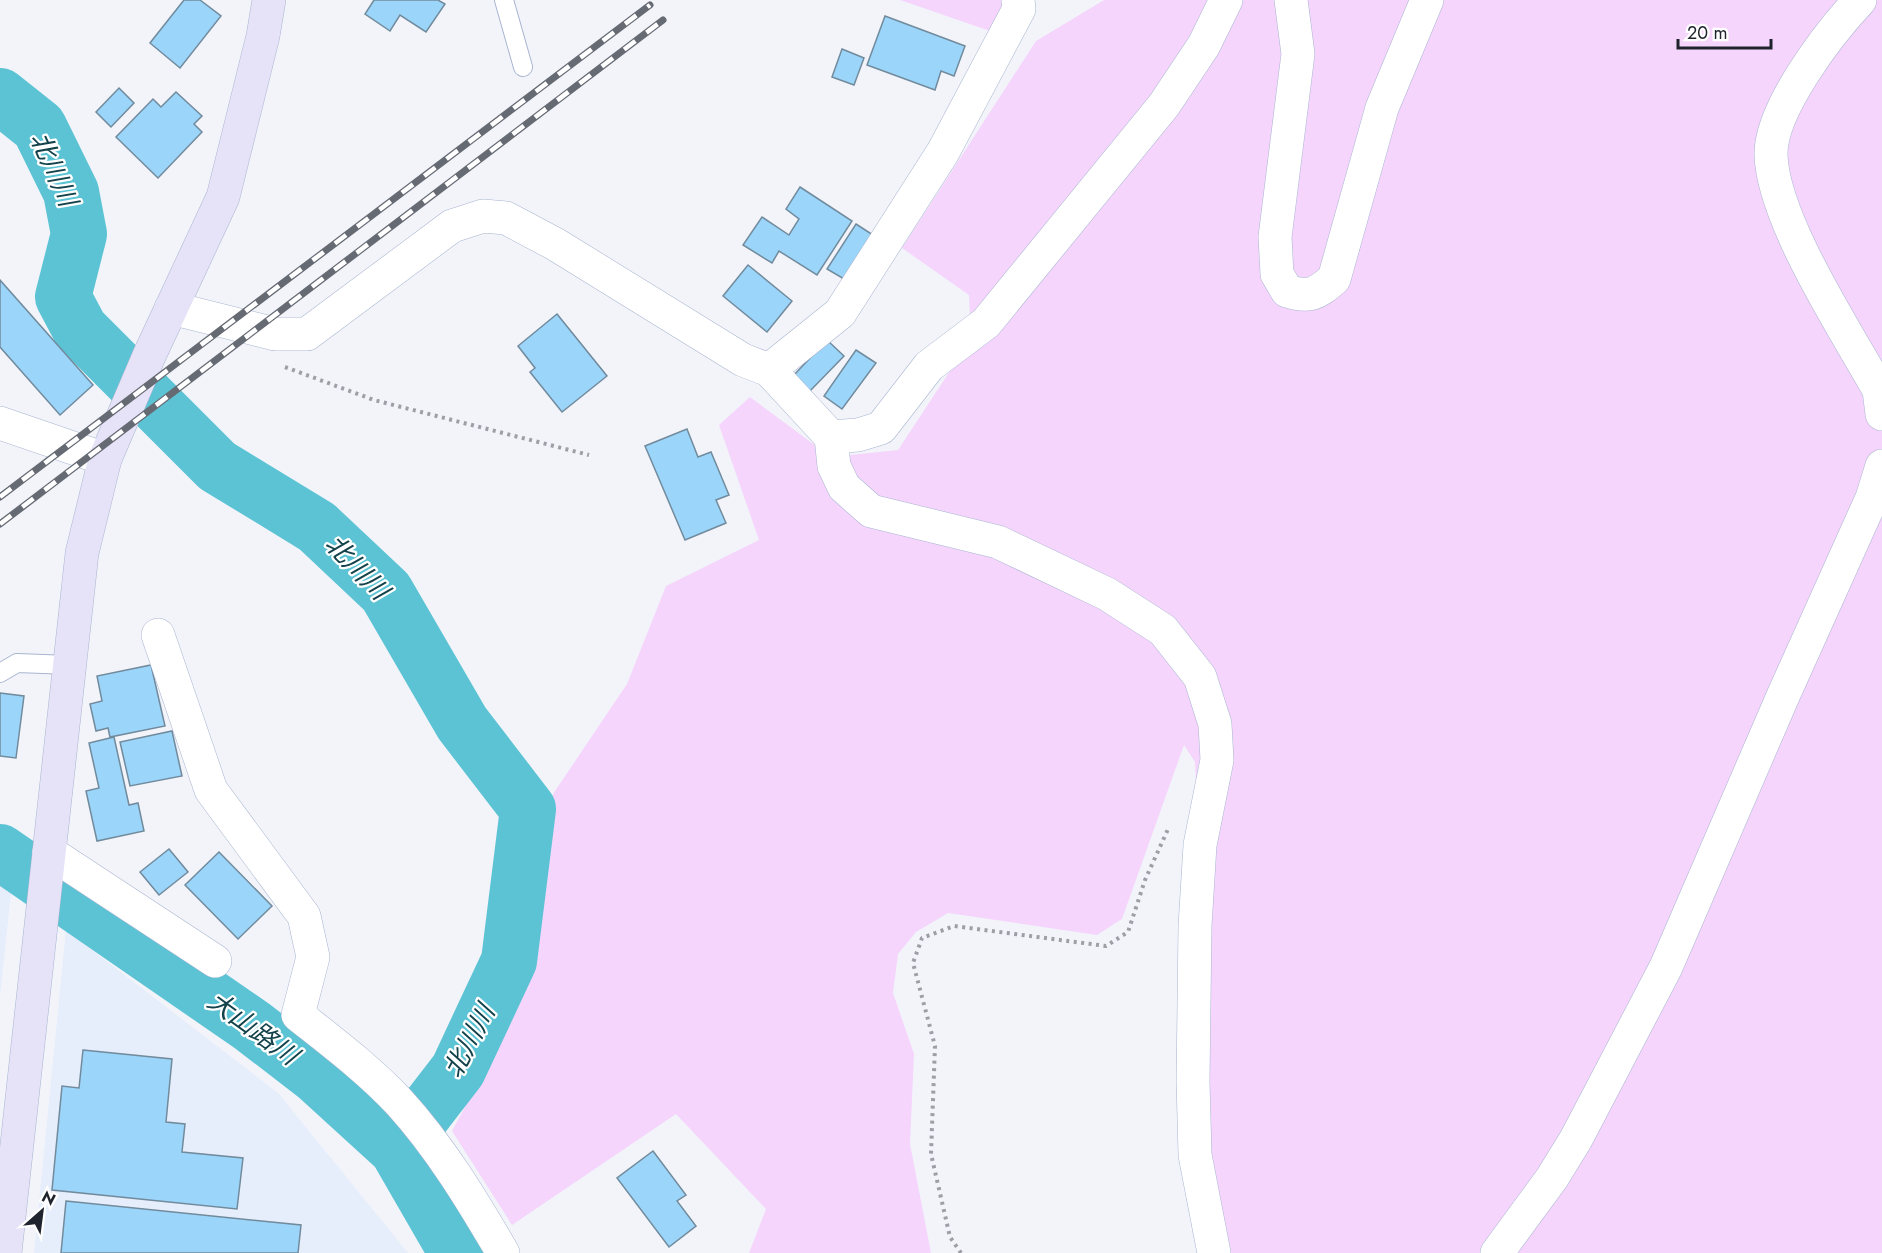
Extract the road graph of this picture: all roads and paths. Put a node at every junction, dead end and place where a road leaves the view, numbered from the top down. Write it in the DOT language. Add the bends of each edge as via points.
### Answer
graph roads {
  1 [pos="269,0"];
  2 [pos="504,0"];
  3 [pos="1018,0"];
  4 [pos="1226,0"];
  5 [pos="1291,0"];
  6 [pos="1427,0"];
  7 [pos="1860,0"];
  8 [pos="523,67"];
  9 [pos="171,308"];
  10 [pos="273,363"];
  11 [pos="769,370"];
  12 [pos="1882,414"];
  13 [pos="0,423"];
  14 [pos="831,436"];
  15 [pos="589,455"];
  16 [pos="105,459"];
  17 [pos="1882,466"];
  18 [pos="158,635"];
  19 [pos="70,665"];
  20 [pos="0,673"];
  21 [pos="1173,819"];
  22 [pos="49,852"];
  23 [pos="215,961"];
  24 [pos="5,1253"];
  25 [pos="503,1253"];
  26 [pos="961,1253"];
  27 [pos="1214,1253"];
  28 [pos="1497,1253"];
  1 -- 9 [label="street" via="223,197"];
  2 -- 8 [label="lane"];
  3 -- 11 [label="street" via="1019,9 943,152 840,313"];
  4 -- 14 [label="street" via="1204,45 1164,105 986,323 929,366 881,428 858,435"];
  5 -- 6 [label="street" via="1298,54 1276,246 1277,274 1287,291 1303,296 1319,292 1334,279 1382,108"];
  7 -- 12 [label="street" via="1836,26 1789,97 1771,154 1782,208 1879,390"];
  9 -- 11 [label="street" via="275,334 307,334 452,226 483,216 506,218 743,360"];
  9 -- 16 [label="street"];
  10 -- 15 [label="path" via="374,400"];
  11 -- 14 [label="street"];
  13 -- 16 [label="street"];
  14 -- 27 [label="street" via="834,466 844,487 871,511 998,542 1107,594 1163,630 1200,677 1215,724 1217,760 1200,845 1192,1081 1195,1155"];
  16 -- 19 [label="street" via="82,553"];
  17 -- 28 [label="street" via="1872,498 1666,967 1576,1139 1552,1179"];
  18 -- 25 [label="street" via="211,790 304,916 313,957 298,1015 399,1102 465,1189"];
  19 -- 20 [label="lane" via="17,663"];
  19 -- 22 [label="street"];
  21 -- 26 [label="path" via="1145,880 1128,932 1106,946 954,926 922,938 914,963 935,1046 931,1154 950,1237"];
  22 -- 23 [label="street"];
  22 -- 24 [label="street"];
}
